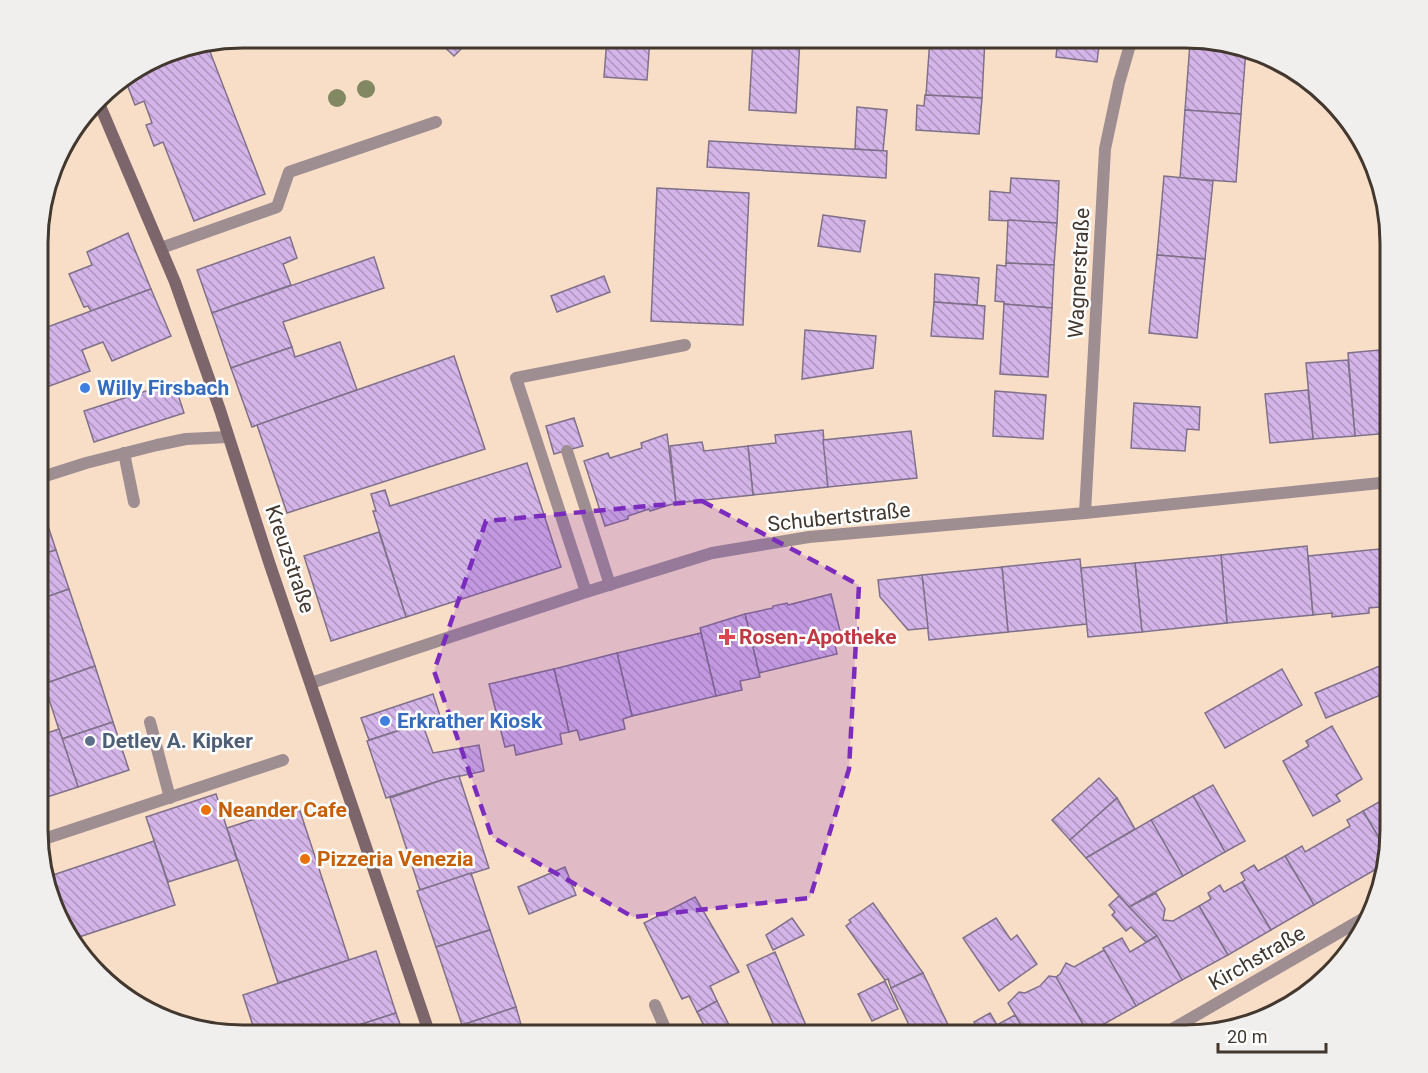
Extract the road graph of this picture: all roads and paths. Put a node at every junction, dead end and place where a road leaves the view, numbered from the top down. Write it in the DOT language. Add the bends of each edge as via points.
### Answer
graph roads {
  1 [pos="1129,48"];
  2 [pos="102,109"];
  3 [pos="436,122"];
  4 [pos="161,248"];
  5 [pos="685,345"];
  6 [pos="228,437"];
  7 [pos="567,451"];
  8 [pos="124,453"];
  9 [pos="48,474"];
  10 [pos="1380,483"];
  11 [pos="134,502"];
  12 [pos="1085,513"];
  13 [pos="610,585"];
  14 [pos="586,592"];
  15 [pos="311,683"];
  16 [pos="150,722"];
  17 [pos="283,760"];
  18 [pos="170,798"];
  19 [pos="48,838"];
  20 [pos="1356,923"];
  21 [pos="654,1005"];
  22 [pos="427,1025"];
  23 [pos="663,1025"];
  24 [pos="1179,1025"];
  1 -- 12 [label="street, Wagnerstraße" via="1105,149"];
  2 -- 4 [label="main road, Kreuzstraße"];
  3 -- 4 [label="street" via="289,172 277,207"];
  4 -- 6 [label="main road, Kreuzstraße"];
  5 -- 14 [label="street" via="516,378"];
  6 -- 8 [label="street" via="186,439"];
  6 -- 15 [label="main road, Kreuzstraße"];
  7 -- 13 [label="street"];
  8 -- 9 [label="street"];
  8 -- 11 [label="street"];
  10 -- 12 [label="street, Schubertstraße"];
  12 -- 13 [label="street, Schubertstraße" via="809,537 711,553"];
  13 -- 14 [label="street, Schubertstraße"];
  14 -- 15 [label="street, Schubertstraße"];
  15 -- 22 [label="main road, Kreuzstraße"];
  16 -- 18 [label="street"];
  17 -- 18 [label="street"];
  18 -- 19 [label="street"];
  20 -- 24 [label="street, Kirchstraße"];
  21 -- 23 [label="street"];
}
